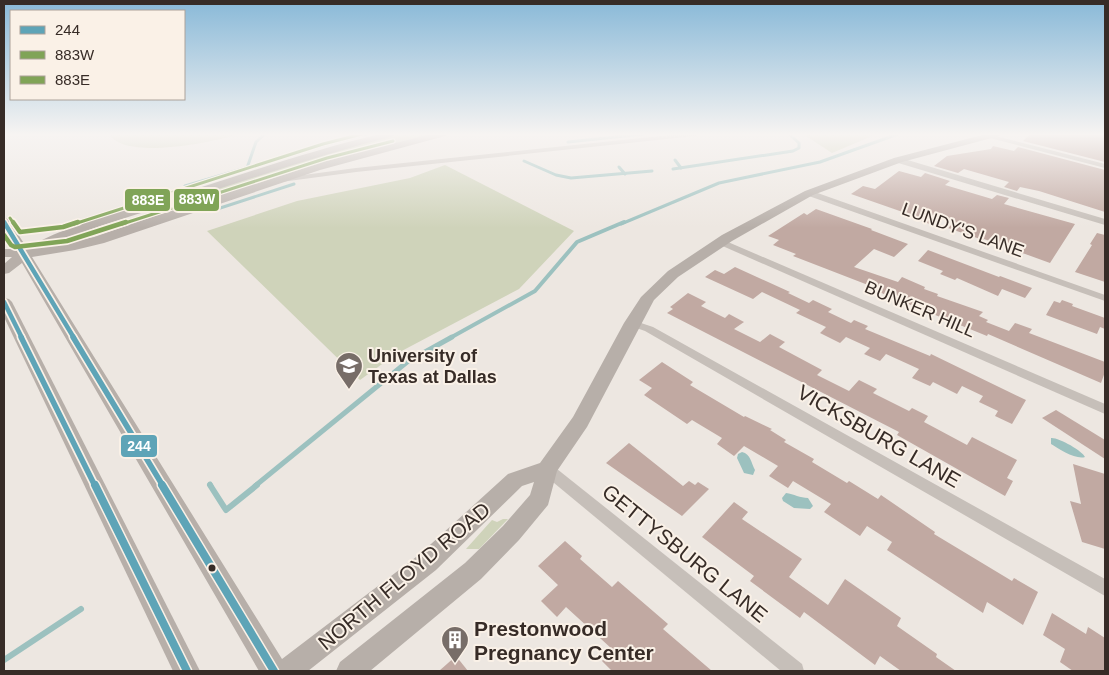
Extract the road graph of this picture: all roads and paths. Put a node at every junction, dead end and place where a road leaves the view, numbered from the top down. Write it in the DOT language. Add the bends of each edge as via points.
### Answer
graph roads {
  1 [pos="280,166"];
  2 [pos="324,166"];
  3 [pos="394,166"];
  4 [pos="883,166"];
  5 [pos="916,166"];
  6 [pos="271,182"];
  7 [pos="809,193"];
  8 [pos="4,222"];
  9 [pos="1105,222"];
  10 [pos="65,234"];
  11 [pos="16,240"];
  12 [pos="721,242"];
  13 [pos="71,247"];
  14 [pos="4,253"];
  15 [pos="24,254"];
  16 [pos="4,269"];
  17 [pos="35,271"];
  18 [pos="1105,298"];
  19 [pos="4,302"];
  20 [pos="632,323"];
  21 [pos="1105,409"];
  22 [pos="547,469"];
  23 [pos="1105,588"];
  24 [pos="187,671"];
  25 [pos="274,671"];
  26 [pos="287,671"];
  27 [pos="349,671"];
  28 [pos="795,671"];
  1 -- 10 [label="street"];
  2 -- 6 [label="street"];
  3 -- 6 [label="street"];
  4 -- 7 [label="street, NORTH FLOYD ROAD"];
  5 -- 9 [label="street"];
  6 -- 13 [label="street"];
  7 -- 12 [label="street, NORTH FLOYD ROAD"];
  7 -- 18 [label="street, LUNDY'S LANE"];
  8 -- 11 [label="street"];
  10 -- 11 [label="street"];
  10 -- 15 [label="street"];
  11 -- 14 [label="street"];
  11 -- 15 [label="street"];
  12 -- 20 [label="street, NORTH FLOYD ROAD" via="660,285"];
  12 -- 21 [label="street, BUNKER HILL"];
  13 -- 15 [label="street"];
  13 -- 17 [label="street"];
  14 -- 15 [label="street"];
  15 -- 16 [label="street"];
  15 -- 17 [label="street"];
  16 -- 17 [label="street"];
  17 -- 25 [label="street"];
  19 -- 24 [label="street"];
  20 -- 22 [label="street, NORTH FLOYD ROAD" via="580,422"];
  20 -- 23 [label="street, VICKSBURG LANE" via="649,329"];
  22 -- 26 [label="street, NORTH FLOYD ROAD" via="515,480 428,562"];
  22 -- 27 [label="street, NORTH FLOYD ROAD" via="540,499 511,533 473,571"];
  22 -- 28 [label="street, GETTYSBURG LANE"];
}
